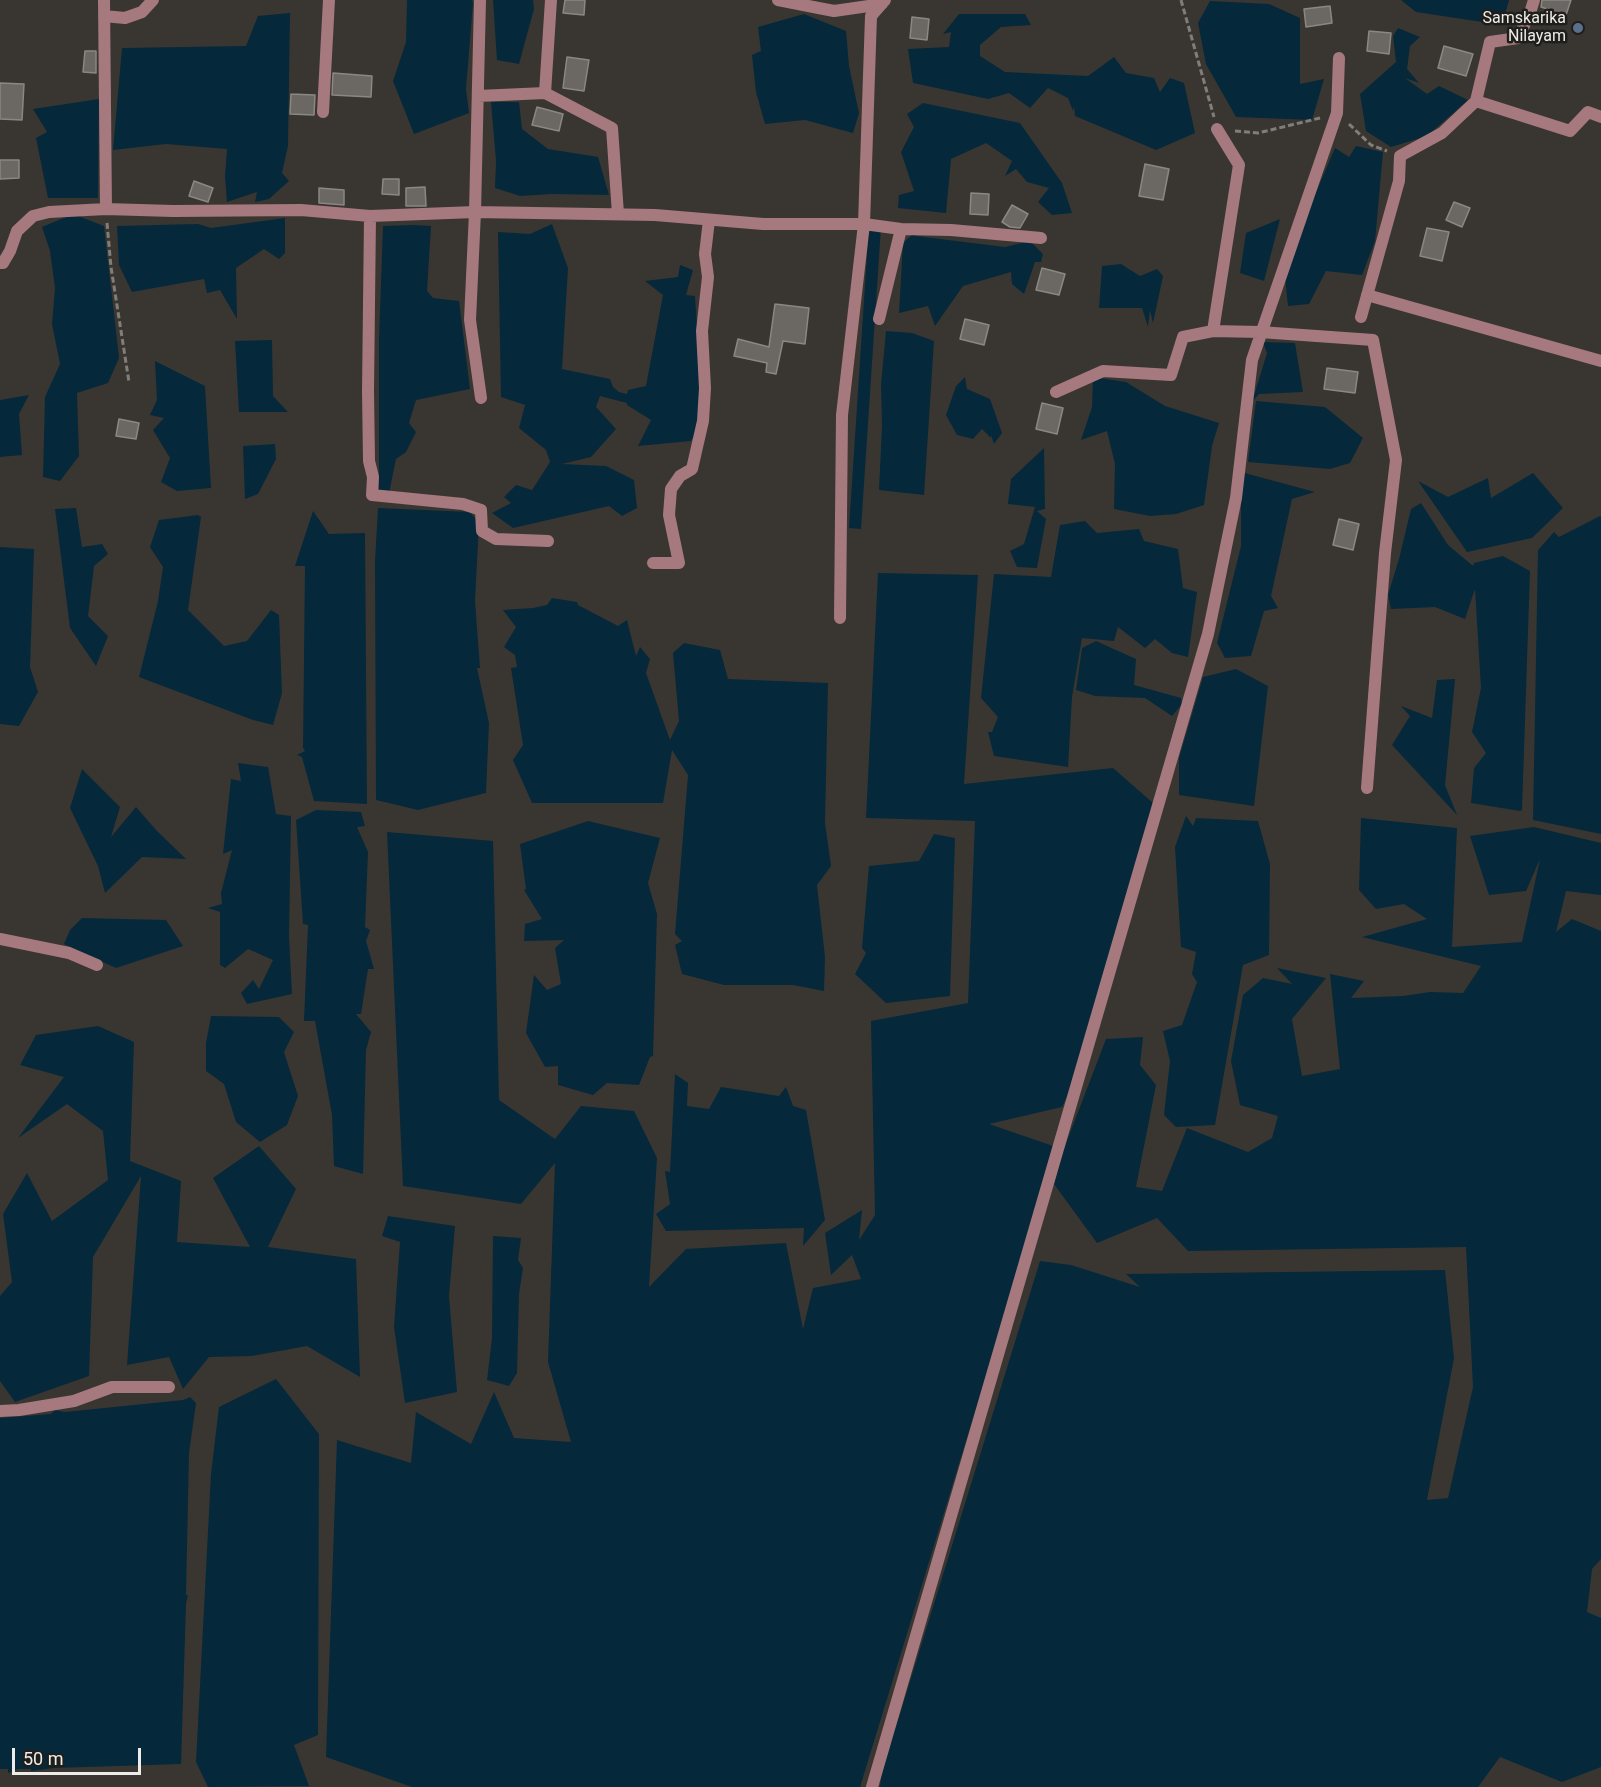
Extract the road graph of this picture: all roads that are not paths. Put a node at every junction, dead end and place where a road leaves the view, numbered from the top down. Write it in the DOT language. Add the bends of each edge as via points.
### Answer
graph roads {
  1 [pos="104,0"];
  2 [pos="153,0"];
  3 [pos="329,0"];
  4 [pos="480,0"];
  5 [pos="551,0"];
  6 [pos="778,0"];
  7 [pos="1533,0"];
  8 [pos="884,2"];
  9 [pos="104,16"];
  10 [pos="1339,58"];
  11 [pos="545,93"];
  12 [pos="478,96"];
  13 [pos="1476,101"];
  14 [pos="322,112"];
  15 [pos="1601,117"];
  16 [pos="1217,129"];
  17 [pos="106,209"];
  18 [pos="475,212"];
  19 [pos="618,214"];
  20 [pos="370,216"];
  21 [pos="709,220"];
  22 [pos="864,224"];
  23 [pos="901,230"];
  24 [pos="1041,238"];
  25 [pos="0,263"];
  26 [pos="1367,295"];
  27 [pos="1361,317"];
  28 [pos="879,319"];
  29 [pos="1213,331"];
  30 [pos="1260,332"];
  31 [pos="1601,361"];
  32 [pos="1056,392"];
  33 [pos="481,398"];
  34 [pos="548,541"];
  35 [pos="653,563"];
  36 [pos="840,618"];
  37 [pos="1367,789"];
  38 [pos="0,939"];
  39 [pos="97,965"];
  40 [pos="169,1387"];
  41 [pos="0,1411"];
  42 [pos="872,1787"];
  1 -- 9 [label="street"];
  2 -- 9 [label="street" via="142,12 125,18"];
  3 -- 14 [label="street"];
  4 -- 12 [label="street"];
  5 -- 11 [label="street"];
  6 -- 8 [label="street" via="834,11"];
  7 -- 13 [label="street" via="1518,38 1490,42"];
  8 -- 22 [label="street" via="871,16"];
  9 -- 17 [label="street"];
  10 -- 30 [label="street" via="1337,113"];
  11 -- 12 [label="street"];
  11 -- 19 [label="street" via="612,128"];
  12 -- 18 [label="street"];
  13 -- 15 [label="street" via="1570,131 1588,112"];
  13 -- 26 [label="street" via="1442,133 1400,156 1398,181"];
  16 -- 29 [label="street" via="1239,165"];
  17 -- 20 [label="street" via="301,210"];
  17 -- 25 [label="street" via="33,216 17,231 10,251"];
  18 -- 19 [label="street"];
  18 -- 20 [label="street"];
  18 -- 33 [label="street" via="470,320"];
  19 -- 21 [label="street"];
  20 -- 34 [label="street" via="368,391 372,495 463,504 481,510 482,531 496,539"];
  21 -- 22 [label="street"];
  21 -- 35 [label="street" via="702,331 703,421 692,469 680,476 671,489 669,515 679,563"];
  22 -- 23 [label="street"];
  22 -- 36 [label="street" via="842,415"];
  23 -- 24 [label="street"];
  23 -- 28 [label="street"];
  26 -- 27 [label="street"];
  26 -- 31 [label="street"];
  29 -- 30 [label="street"];
  29 -- 32 [label="street" via="1183,336 1171,375 1102,371"];
  30 -- 37 [label="street" via="1373,340 1396,460"];
  30 -- 42 [label="street" via="1251,360 1236,498 1208,634"];
  38 -- 39 [label="street" via="69,953"];
  40 -- 41 [label="street" via="112,1387 74,1401"];
}
